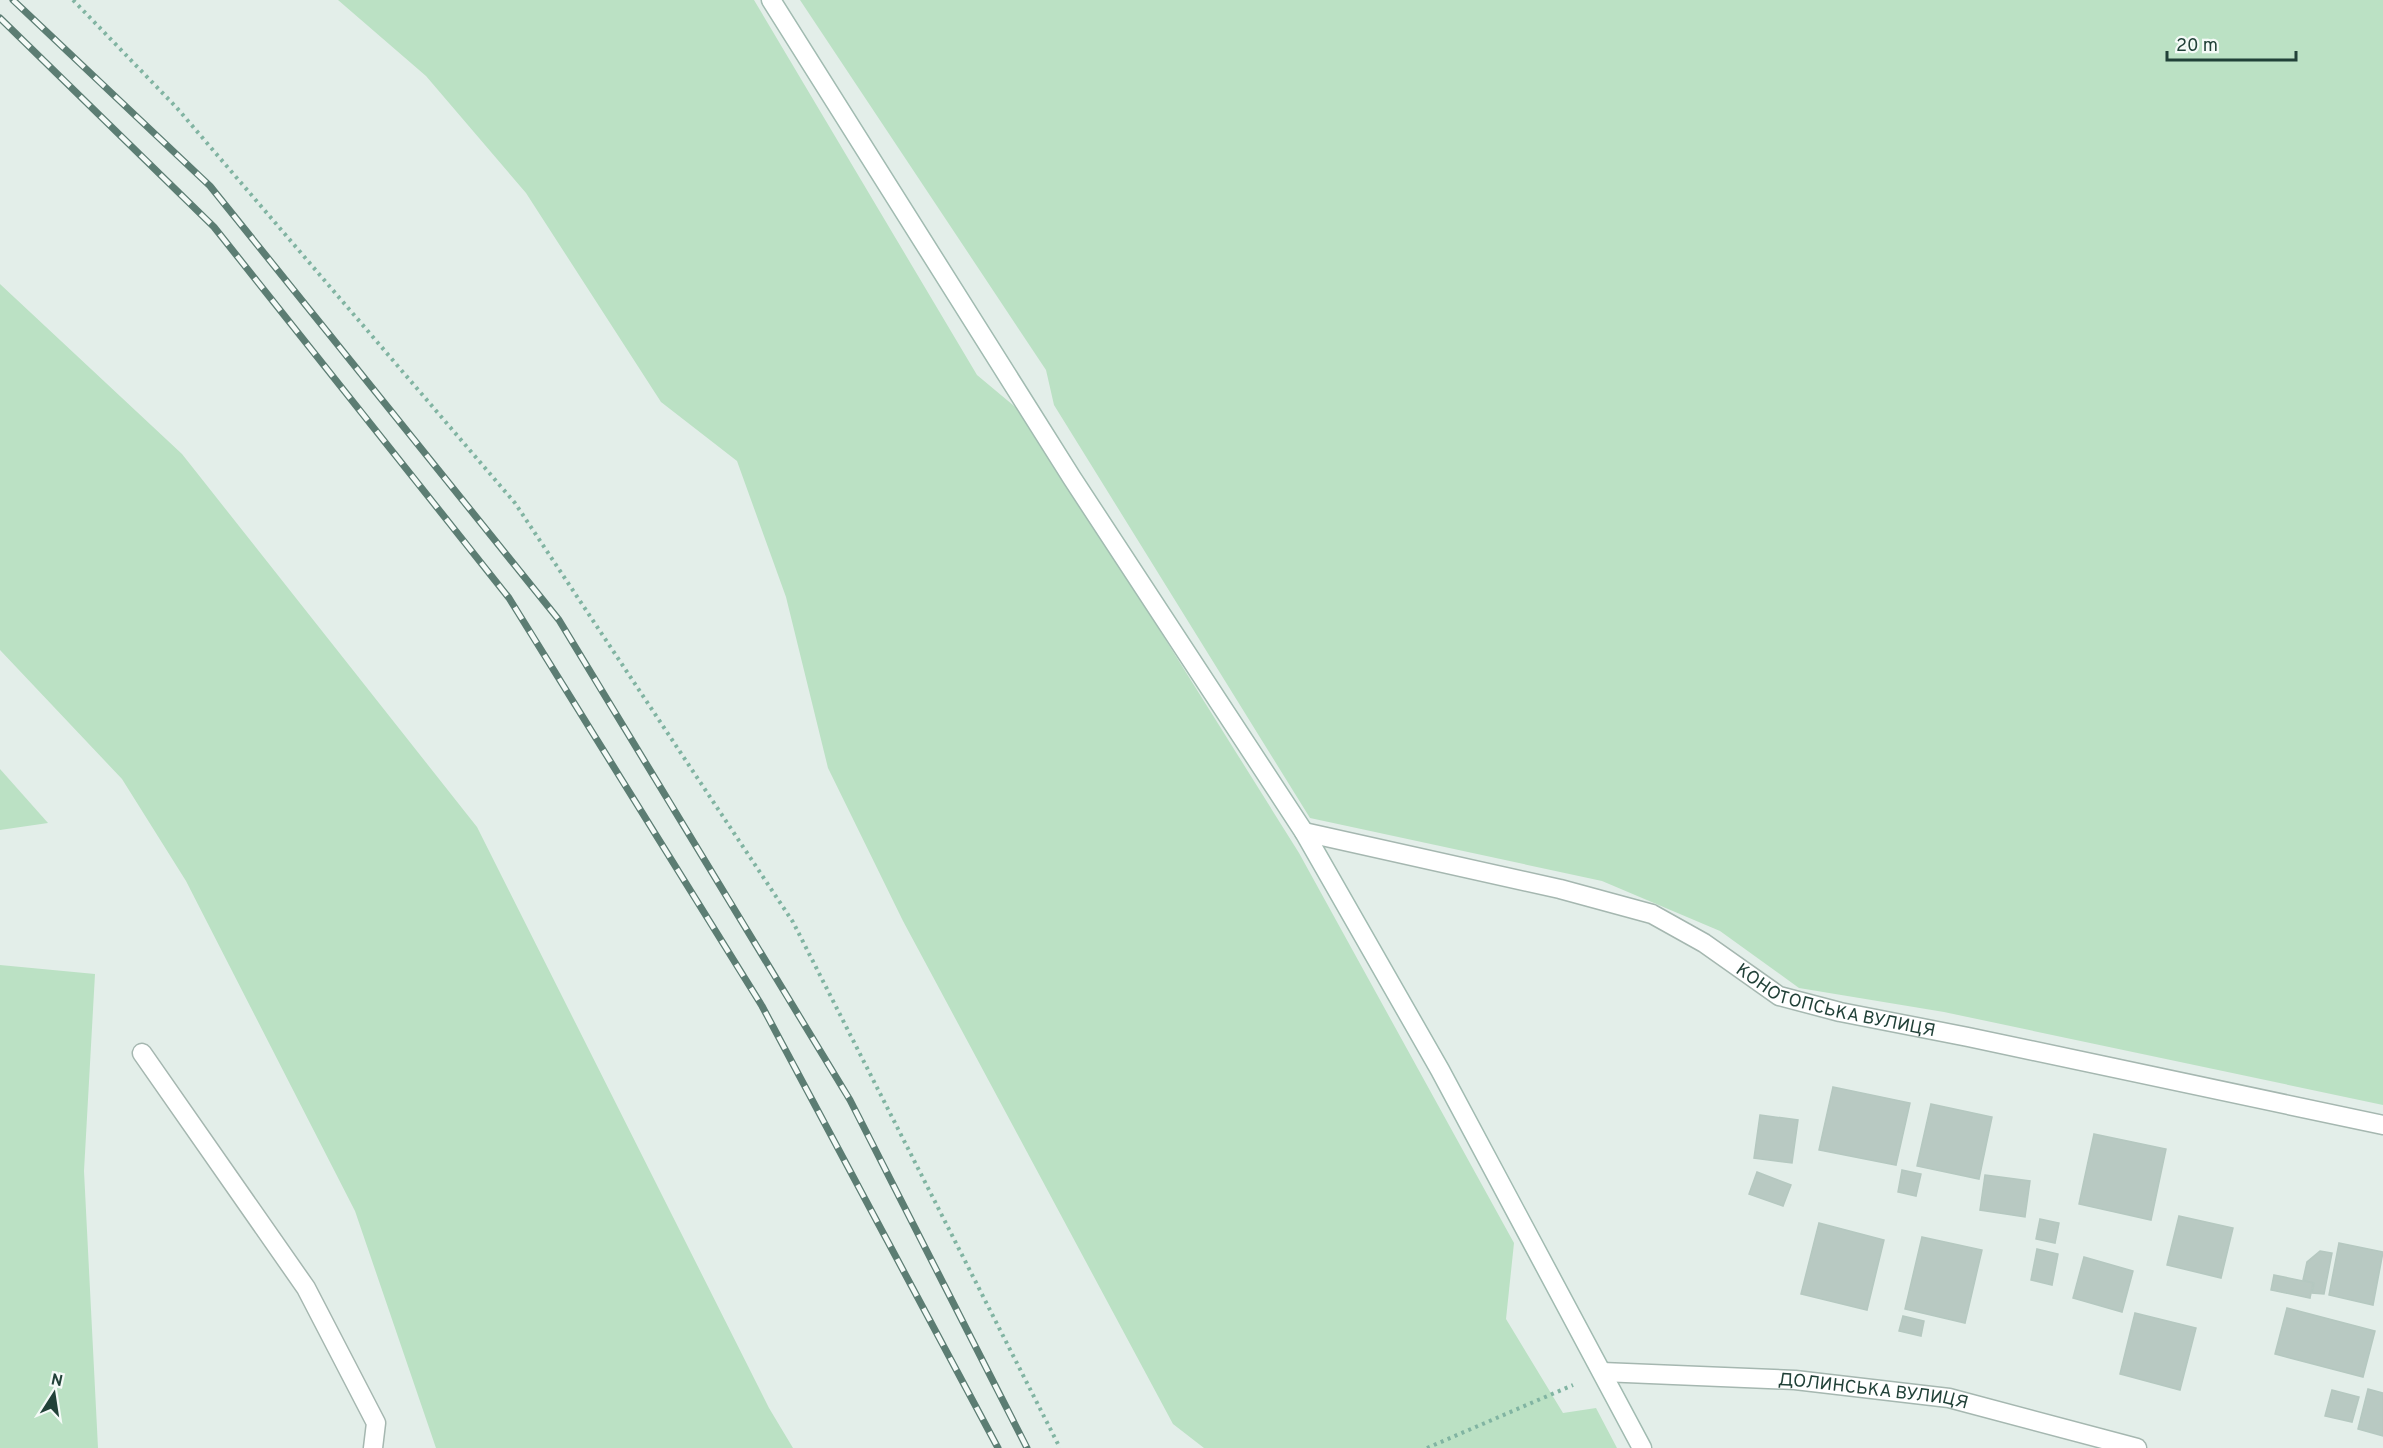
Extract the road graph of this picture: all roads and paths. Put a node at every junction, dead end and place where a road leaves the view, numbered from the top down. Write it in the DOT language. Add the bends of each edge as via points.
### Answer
graph roads {
  1 [pos="73,0"];
  2 [pos="771,0"];
  3 [pos="1304,832"];
  4 [pos="142,1053"];
  5 [pos="2383,1125"];
  6 [pos="1602,1372"];
  7 [pos="373,1448"];
  8 [pos="1060,1448"];
  9 [pos="1427,1448"];
  10 [pos="1642,1448"];
  11 [pos="2137,1448"];
  1 -- 8 [label="path" via="177,108 514,503 793,922"];
  2 -- 3 [label="street" via="1072,478"];
  3 -- 5 [label="street, КОНОТОПСЬКА ВУЛИЦЯ" via="1560,889 1652,914 1704,943 1779,996 1830,1010"];
  3 -- 6 [label="street" via="1440,1070"];
  4 -- 7 [label="street" via="306,1288 376,1423"];
  6 -- 9 [label="path"];
  6 -- 10 [label="street"];
  6 -- 11 [label="street, ДОЛИНСЬКА ВУЛИЦЯ" via="1796,1380 1949,1398"];
}
